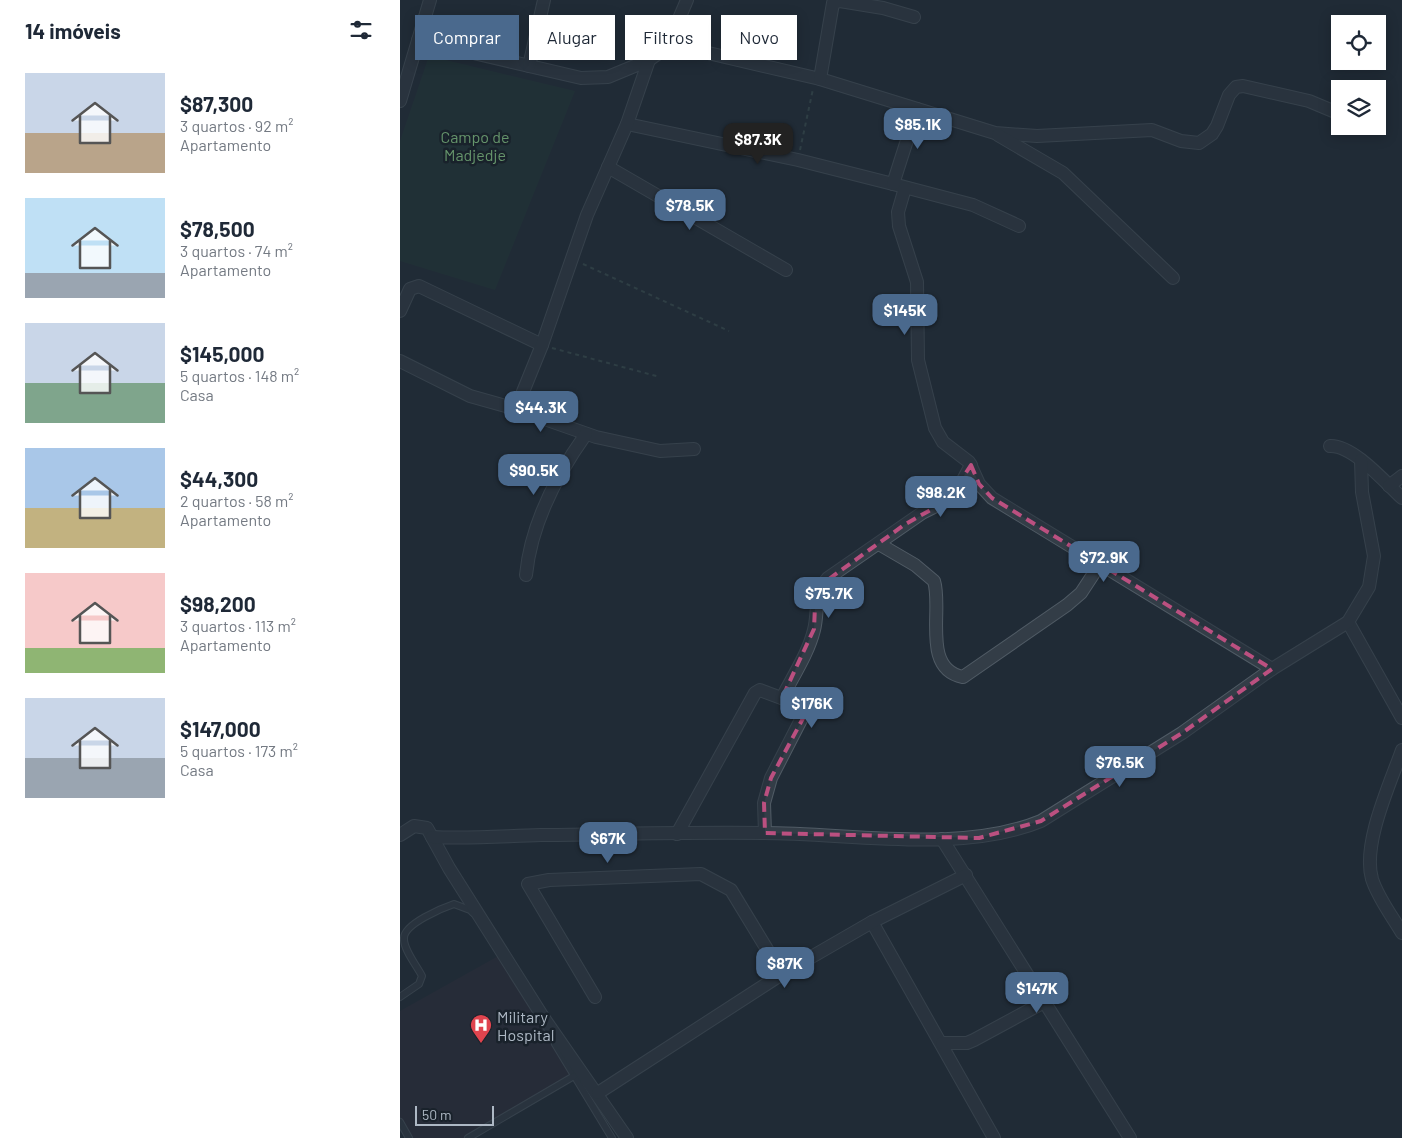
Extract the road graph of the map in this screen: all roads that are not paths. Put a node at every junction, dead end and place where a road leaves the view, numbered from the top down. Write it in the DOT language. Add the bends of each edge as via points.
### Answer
graph roads {
  1 [pos="430,0"];
  2 [pos="544,0"];
  3 [pos="687,0"];
  4 [pos="840,0"];
  5 [pos="426,15"];
  6 [pos="681,15"];
  7 [pos="914,17"];
  8 [pos="415,50"];
  9 [pos="711,54"];
  10 [pos="503,60"];
  11 [pos="649,60"];
  12 [pos="529,66"];
  13 [pos="818,79"];
  14 [pos="400,101"];
  15 [pos="917,109"];
  16 [pos="1331,110"];
  17 [pos="627,124"];
  18 [pos="996,133"];
  19 [pos="608,167"];
  20 [pos="899,186"];
  21 [pos="1019,226"];
  22 [pos="786,270"];
  23 [pos="1173,278"];
  24 [pos="400,310"];
  25 [pos="542,345"];
  26 [pos="400,361"];
  27 [pos="516,409"];
  28 [pos="586,434"];
  29 [pos="1330,446"];
  30 [pos="694,449"];
  31 [pos="1361,460"];
  32 [pos="971,465"];
  33 [pos="1402,476"];
  34 [pos="1389,486"];
  35 [pos="1402,498"];
  36 [pos="879,544"];
  37 [pos="1100,564"];
  38 [pos="526,575"];
  39 [pos="1348,622"];
  40 [pos="1272,669"];
  41 [pos="782,698"];
  42 [pos="1402,718"];
  43 [pos="1402,750"];
  44 [pos="765,833"];
  45 [pos="677,834"];
  46 [pos="400,835"];
  47 [pos="432,837"];
  48 [pos="942,839"];
  49 [pos="966,876"];
  50 [pos="872,922"];
  51 [pos="1402,933"];
  52 [pos="782,974"];
  53 [pos="400,997"];
  54 [pos="594,997"];
  55 [pos="1046,1001"];
  56 [pos="942,1043"];
  57 [pos="574,1076"];
  58 [pos="598,1094"];
  59 [pos="400,1122"];
  60 [pos="409,1138"];
  61 [pos="468,1138"];
  62 [pos="612,1138"];
  63 [pos="627,1138"];
  64 [pos="994,1138"];
  65 [pos="1130,1138"];
  1 -- 5 [label="street"];
  2 -- 12 [label="street"];
  3 -- 6 [label="street"];
  4 -- 7 [label="street"];
  4 -- 13 [label="street" via="833,3"];
  8 -- 14 [label="street"];
  9 -- 13 [label="street"];
  10 -- 12 [label="street"];
  11 -- 12 [label="street" via="608,77 581,78"];
  11 -- 17 [label="street"];
  13 -- 15 [label="street"];
  15 -- 18 [label="street"];
  15 -- 20 [label="street"];
  16 -- 18 [label="street" via="1309,101 1242,86 1236,87 1229,95 1212,134 1199,143 1181,141 1152,130 1036,136"];
  17 -- 19 [label="street"];
  17 -- 20 [label="street" via="798,160"];
  18 -- 23 [label="street" via="1063,173"];
  19 -- 22 [label="street"];
  19 -- 25 [label="street" via="587,215"];
  20 -- 21 [label="street" via="973,204"];
  20 -- 32 [label="street" via="899,226 919,292 918,360 921,375 938,436"];
  24 -- 25 [label="street" via="410,289 419,286"];
  25 -- 27 [label="street"];
  26 -- 27 [label="street" via="470,396"];
  27 -- 28 [label="street"];
  28 -- 30 [label="street" via="660,451"];
  28 -- 38 [label="street" via="563,469 533,534"];
  29 -- 31 [label="street" via="1338,446"];
  31 -- 34 [label="street"];
  31 -- 39 [label="street" via="1362,492 1374,556 1369,587"];
  32 -- 36 [label="street" via="951,497"];
  32 -- 37 [label="street" via="979,484 992,498"];
  33 -- 34 [label="street"];
  34 -- 35 [label="street"];
  36 -- 37 [label="street" via="915,565 934,581 938,605 938,652 950,672 963,677 1067,606 1081,593"];
  36 -- 41 [label="street" via="822,584 815,606 814,629"];
  37 -- 40 [label="street"];
  39 -- 40 [label="street"];
  39 -- 42 [label="street"];
  40 -- 48 [label="street" via="1182,733 1041,821 1002,834"];
  41 -- 44 [label="street" via="800,706 805,712 769,784 764,803"];
  41 -- 45 [label="street" via="762,690 755,693"];
  43 -- 51 [label="street" via="1374,833 1370,867 1375,888"];
  44 -- 45 [label="street"];
  44 -- 48 [label="street"];
  45 -- 47 [label="street"];
  46 -- 47 [label="street" via="414,826 421,826 427,828"];
  47 -- 58 [label="street" via="543,1017"];
  48 -- 49 [label="street"];
  49 -- 50 [label="street"];
  49 -- 55 [label="street"];
  50 -- 52 [label="street"];
  50 -- 56 [label="street"];
  52 -- 54 [label="street" via="732,890 702,874 549,880 528,884"];
  52 -- 58 [label="street"];
  53 -- 57 [label="lane" via="419,984 422,976 404,943 403,936 408,928 454,904 470,910 481,922"];
  55 -- 56 [label="street" via="967,1043"];
  55 -- 65 [label="street"];
  56 -- 64 [label="street"];
  57 -- 61 [label="lane"];
  57 -- 62 [label="lane"];
  58 -- 63 [label="street"];
  59 -- 60 [label="lane"];
}
